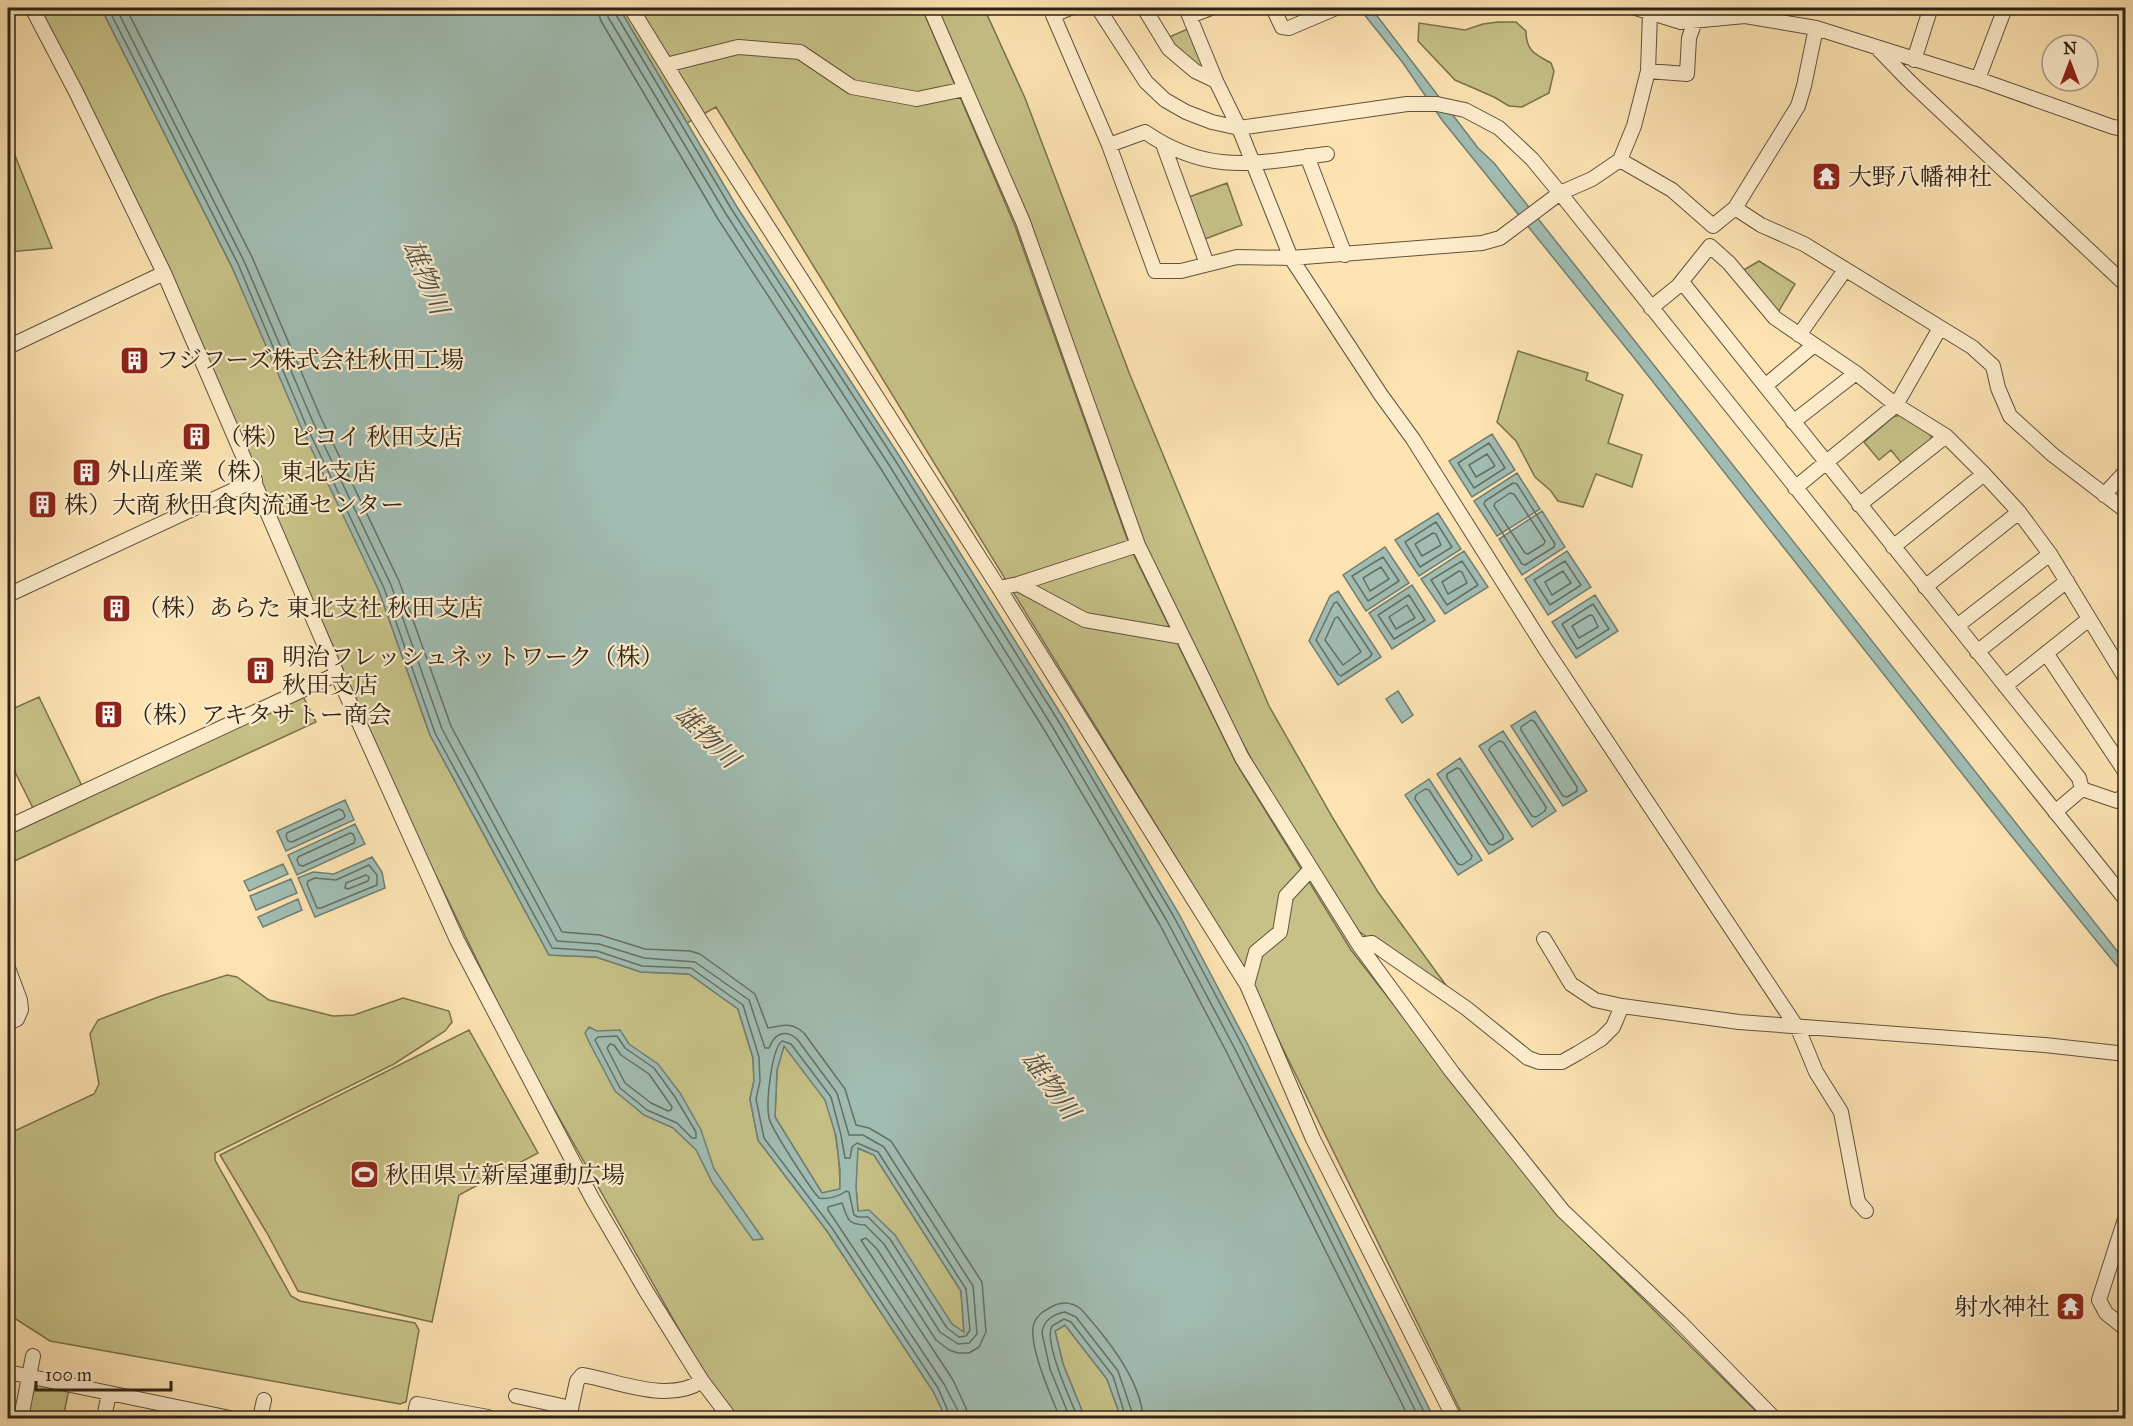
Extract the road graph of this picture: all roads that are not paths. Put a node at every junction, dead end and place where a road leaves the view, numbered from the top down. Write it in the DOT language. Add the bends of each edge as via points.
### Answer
graph roads {
  1 [pos="32,8"];
  2 [pos="631,8"];
  3 [pos="930,8"];
  4 [pos="1070,8"];
  5 [pos="1098,8"];
  6 [pos="1144,8"];
  7 [pos="1211,8"];
  8 [pos="1274,8"];
  9 [pos="1336,8"];
  10 [pos="1636,8"];
  11 [pos="1682,8"];
  12 [pos="2005,8"];
  13 [pos="1930,10"];
  14 [pos="1188,12"];
  15 [pos="1729,12"];
  16 [pos="1650,13"];
  17 [pos="1688,21"];
  18 [pos="1816,28"];
  19 [pos="1878,49"];
  20 [pos="1914,60"];
  21 [pos="666,65"];
  22 [pos="1648,71"];
  23 [pos="1978,79"];
  24 [pos="1216,81"];
  25 [pos="965,89"];
  26 [pos="1239,128"];
  27 [pos="2126,129"];
  28 [pos="1163,144"];
  29 [pos="1109,145"];
  30 [pos="1328,154"];
  31 [pos="1307,156"];
  32 [pos="1620,160"];
  33 [pos="1253,164"];
  34 [pos="1560,193"];
  35 [pos="1735,208"];
  36 [pos="1345,255"];
  37 [pos="1291,258"];
  38 [pos="1207,264"];
  39 [pos="1845,270"];
  40 [pos="164,273"];
  41 [pos="1682,282"];
  42 [pos="2126,285"];
  43 [pos="1652,308"];
  44 [pos="1940,328"];
  45 [pos="1799,335"];
  46 [pos="1814,345"];
  47 [pos="8,347"];
  48 [pos="1856,373"];
  49 [pos="1765,386"];
  50 [pos="1896,405"];
  51 [pos="1793,422"];
  52 [pos="1946,436"];
  53 [pos="1826,463"];
  54 [pos="2126,471"];
  55 [pos="1984,474"];
  56 [pos="255,480"];
  57 [pos="1795,488"];
  58 [pos="2104,495"];
  59 [pos="1859,505"];
  60 [pos="2126,511"];
  61 [pos="2019,512"];
  62 [pos="1138,545"];
  63 [pos="1893,547"];
  64 [pos="2050,554"];
  65 [pos="2067,581"];
  66 [pos="1018,584"];
  67 [pos="1925,587"];
  68 [pos="999,588"];
  69 [pos="8,595"];
  70 [pos="2089,619"];
  71 [pos="1957,626"];
  72 [pos="1183,637"];
  73 [pos="1977,652"];
  74 [pos="2046,653"];
  75 [pos="337,674"];
  76 [pos="2126,679"];
  77 [pos="2005,686"];
  78 [pos="2126,773"];
  79 [pos="2082,789"];
  80 [pos="2126,794"];
  81 [pos="2055,812"];
  82 [pos="8,828"];
  83 [pos="1311,869"];
  84 [pos="2126,900"];
  85 [pos="1544,939"];
  86 [pos="1359,945"];
  87 [pos="8,968"];
  88 [pos="1247,985"];
  89 [pos="1622,1006"];
  90 [pos="8,1023"];
  91 [pos="1796,1026"];
  92 [pos="2126,1054"];
  93 [pos="1866,1211"];
  94 [pos="2126,1216"];
  95 [pos="2126,1329"];
  96 [pos="33,1356"];
  97 [pos="8,1372"];
  98 [pos="29,1376"];
  99 [pos="702,1381"];
  100 [pos="109,1393"];
  101 [pos="516,1396"];
  102 [pos="264,1400"];
  103 [pos="570,1413"];
  104 [pos="488,1417"];
  105 [pos="1771,1418"];
  106 [pos="21,1419"];
  107 [pos="104,1419"];
  108 [pos="230,1419"];
  109 [pos="260,1419"];
  110 [pos="414,1419"];
  111 [pos="730,1419"];
  112 [pos="1454,1419"];
  1 -- 40 [label="street"];
  2 -- 21 [label="street"];
  3 -- 25 [label="street"];
  4 -- 29 [label="street" via="1053,15"];
  5 -- 26 [label="street" via="1146,82 1165,100 1212,122"];
  6 -- 24 [label="street" via="1169,49 1195,71"];
  7 -- 14 [label="street"];
  8 -- 9 [label="street" via="1282,27 1289,28"];
  10 -- 16 [label="street"];
  11 -- 17 [label="street"];
  12 -- 23 [label="street"];
  13 -- 20 [label="street"];
  14 -- 24 [label="street"];
  15 -- 17 [label="street"];
  15 -- 18 [label="street"];
  16 -- 17 [label="street"];
  16 -- 22 [label="street"];
  17 -- 22 [label="street" via="1687,74"];
  18 -- 19 [label="street"];
  18 -- 35 [label="street" via="1798,106"];
  19 -- 20 [label="street"];
  19 -- 42 [label="street"];
  20 -- 23 [label="street"];
  21 -- 25 [label="street" via="738,47 800,52 852,87 917,99"];
  21 -- 68 [label="street"];
  22 -- 32 [label="street" via="1634,126"];
  23 -- 27 [label="street"];
  24 -- 26 [label="street"];
  25 -- 62 [label="street" via="1023,222"];
  26 -- 33 [label="street"];
  26 -- 34 [label="street" via="1407,104 1437,104 1465,110 1499,128"];
  28 -- 29 [label="street" via="1145,132"];
  28 -- 33 [label="street" via="1205,161"];
  28 -- 38 [label="street"];
  29 -- 38 [label="street" via="1155,271 1181,271"];
  30 -- 31 [label="street"];
  31 -- 33 [label="street"];
  31 -- 36 [label="street"];
  32 -- 34 [label="street" via="1592,179"];
  32 -- 35 [label="street" via="1672,190 1713,226"];
  33 -- 37 [label="street"];
  34 -- 36 [label="street" via="1500,238 1482,243"];
  34 -- 43 [label="street"];
  35 -- 39 [label="street"];
  36 -- 37 [label="street"];
  37 -- 38 [label="street" via="1237,256"];
  37 -- 91 [label="street"];
  39 -- 44 [label="street"];
  39 -- 45 [label="street"];
  40 -- 47 [label="street"];
  40 -- 56 [label="street"];
  41 -- 43 [label="street"];
  41 -- 45 [label="street" via="1710,246 1775,318"];
  41 -- 49 [label="street"];
  43 -- 57 [label="street"];
  44 -- 50 [label="street"];
  44 -- 58 [label="street" via="1972,347 1993,366 2010,416"];
  45 -- 46 [label="street"];
  46 -- 48 [label="street"];
  46 -- 49 [label="street"];
  48 -- 50 [label="street"];
  48 -- 51 [label="street"];
  49 -- 51 [label="street"];
  50 -- 52 [label="street"];
  50 -- 53 [label="street"];
  51 -- 53 [label="street"];
  52 -- 55 [label="street"];
  52 -- 59 [label="street"];
  53 -- 57 [label="street"];
  53 -- 59 [label="street"];
  54 -- 58 [label="street"];
  55 -- 61 [label="street"];
  55 -- 63 [label="street"];
  56 -- 69 [label="street"];
  56 -- 75 [label="street"];
  57 -- 81 [label="street"];
  58 -- 60 [label="street"];
  59 -- 63 [label="street"];
  61 -- 64 [label="street"];
  61 -- 67 [label="street"];
  62 -- 66 [label="street"];
  62 -- 72 [label="street"];
  63 -- 67 [label="street"];
  64 -- 65 [label="street"];
  64 -- 71 [label="street"];
  65 -- 70 [label="street"];
  65 -- 73 [label="street"];
  66 -- 68 [label="street"];
  66 -- 72 [label="street" via="1085,620"];
  67 -- 71 [label="street"];
  68 -- 88 [label="street"];
  70 -- 74 [label="street"];
  70 -- 76 [label="street"];
  71 -- 73 [label="street"];
  72 -- 83 [label="street" via="1242,758"];
  73 -- 77 [label="street"];
  74 -- 77 [label="street"];
  74 -- 78 [label="street"];
  75 -- 82 [label="street"];
  75 -- 99 [label="street" via="463,951 592,1198"];
  77 -- 79 [label="street" via="2079,778"];
  79 -- 80 [label="street" via="2117,801"];
  79 -- 81 [label="street"];
  81 -- 84 [label="street"];
  83 -- 86 [label="street"];
  83 -- 88 [label="street" via="1286,896 1280,932 1256,952"];
  85 -- 89 [label="street" via="1571,984 1595,1000"];
  86 -- 89 [label="street" via="1372,944 1466,1008 1528,1058 1539,1062 1562,1062 1601,1039 1613,1028"];
  86 -- 105 [label="street" via="1452,1072 1563,1210 1680,1322"];
  87 -- 90 [label="street" via="21,1010 17,1019"];
  88 -- 112 [label="street" via="1313,1139"];
  89 -- 91 [label="street" via="1688,1017"];
  91 -- 92 [label="street"];
  91 -- 93 [label="street" via="1816,1072 1841,1112 1858,1202"];
  94 -- 95 [label="street" via="2099,1300 2106,1313"];
  96 -- 98 [label="street"];
  97 -- 98 [label="street"];
  98 -- 100 [label="street"];
  98 -- 106 [label="street"];
  99 -- 103 [label="street" via="692,1388 662,1391 582,1375"];
  99 -- 111 [label="street"];
  100 -- 107 [label="street"];
  100 -- 108 [label="street"];
  101 -- 103 [label="street"];
  102 -- 109 [label="street"];
  104 -- 110 [label="street" via="417,1404"];
}
